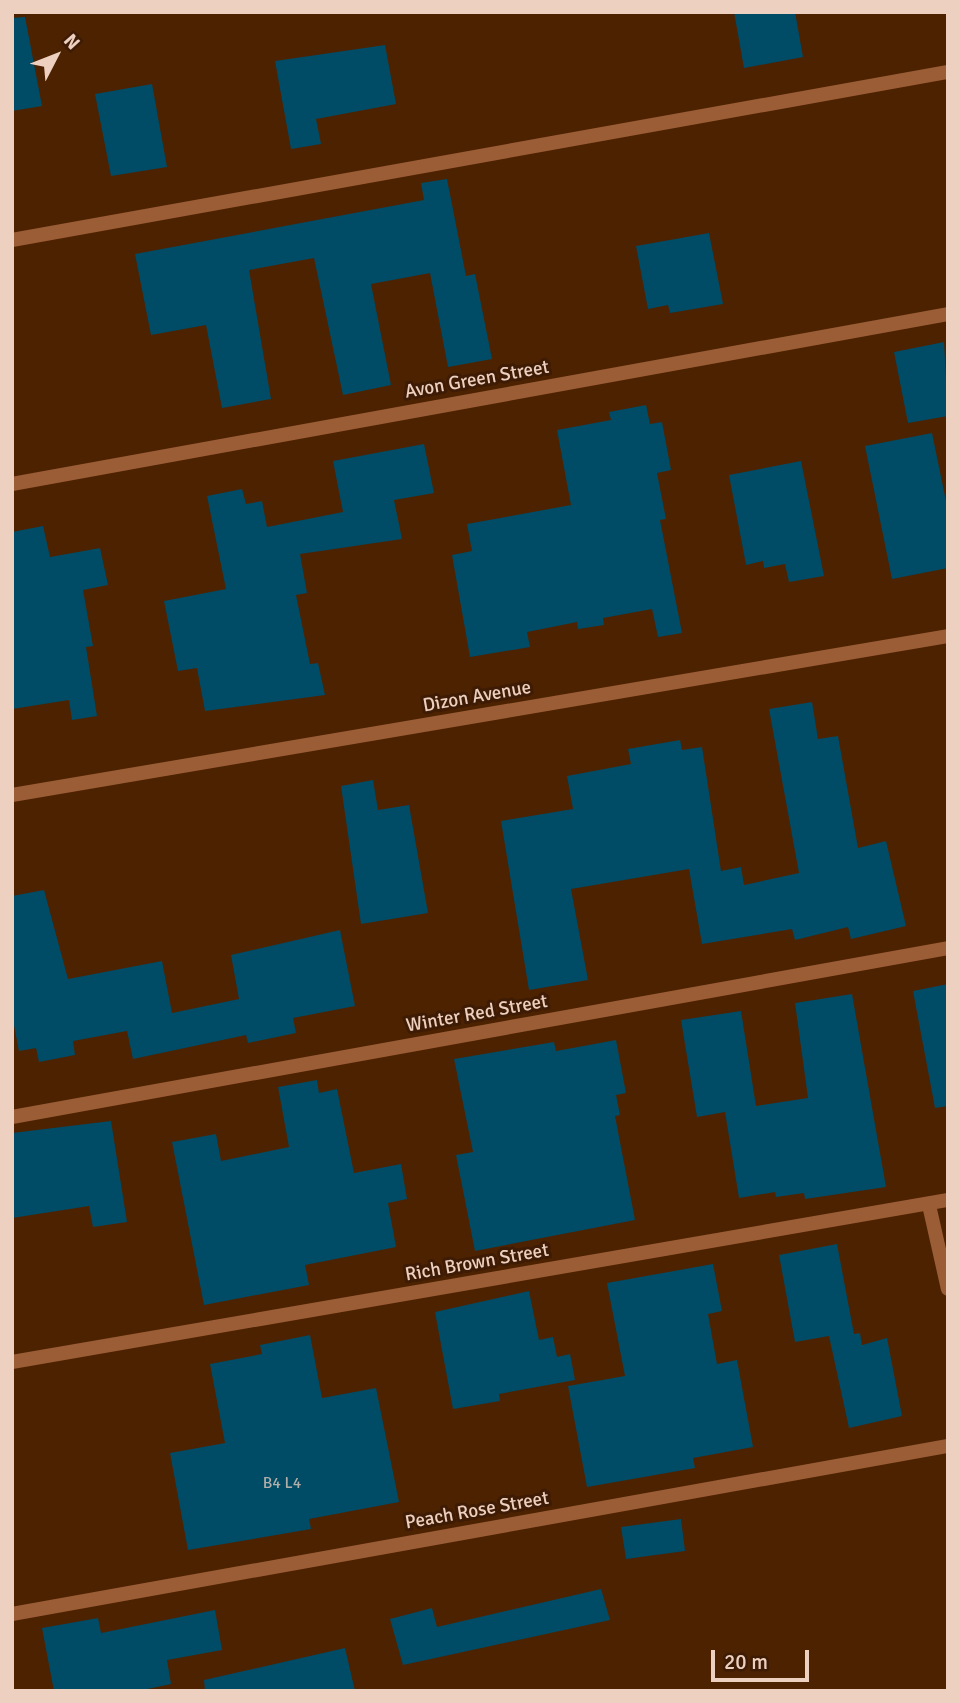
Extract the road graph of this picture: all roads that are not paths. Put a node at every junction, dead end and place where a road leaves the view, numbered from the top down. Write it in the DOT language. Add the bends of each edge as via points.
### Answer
graph roads {
  1 [pos="948,72"];
  2 [pos="12,240"];
  3 [pos="948,314"];
  4 [pos="12,484"];
  5 [pos="948,636"];
  6 [pos="12,795"];
  7 [pos="948,948"];
  8 [pos="12,1117"];
  9 [pos="948,1200"];
  10 [pos="929,1205"];
  11 [pos="948,1289"];
  12 [pos="12,1362"];
  13 [pos="948,1446"];
  14 [pos="12,1614"];
  1 -- 2 [label="street"];
  3 -- 4 [label="street, Avon Green Street"];
  5 -- 6 [label="street, Dizon Avenue"];
  7 -- 8 [label="street, Winter Red Street"];
  9 -- 10 [label="street, Rich Brown Street"];
  10 -- 11 [label="street"];
  10 -- 12 [label="street, Rich Brown Street"];
  13 -- 14 [label="street, Peach Rose Street"];
}
